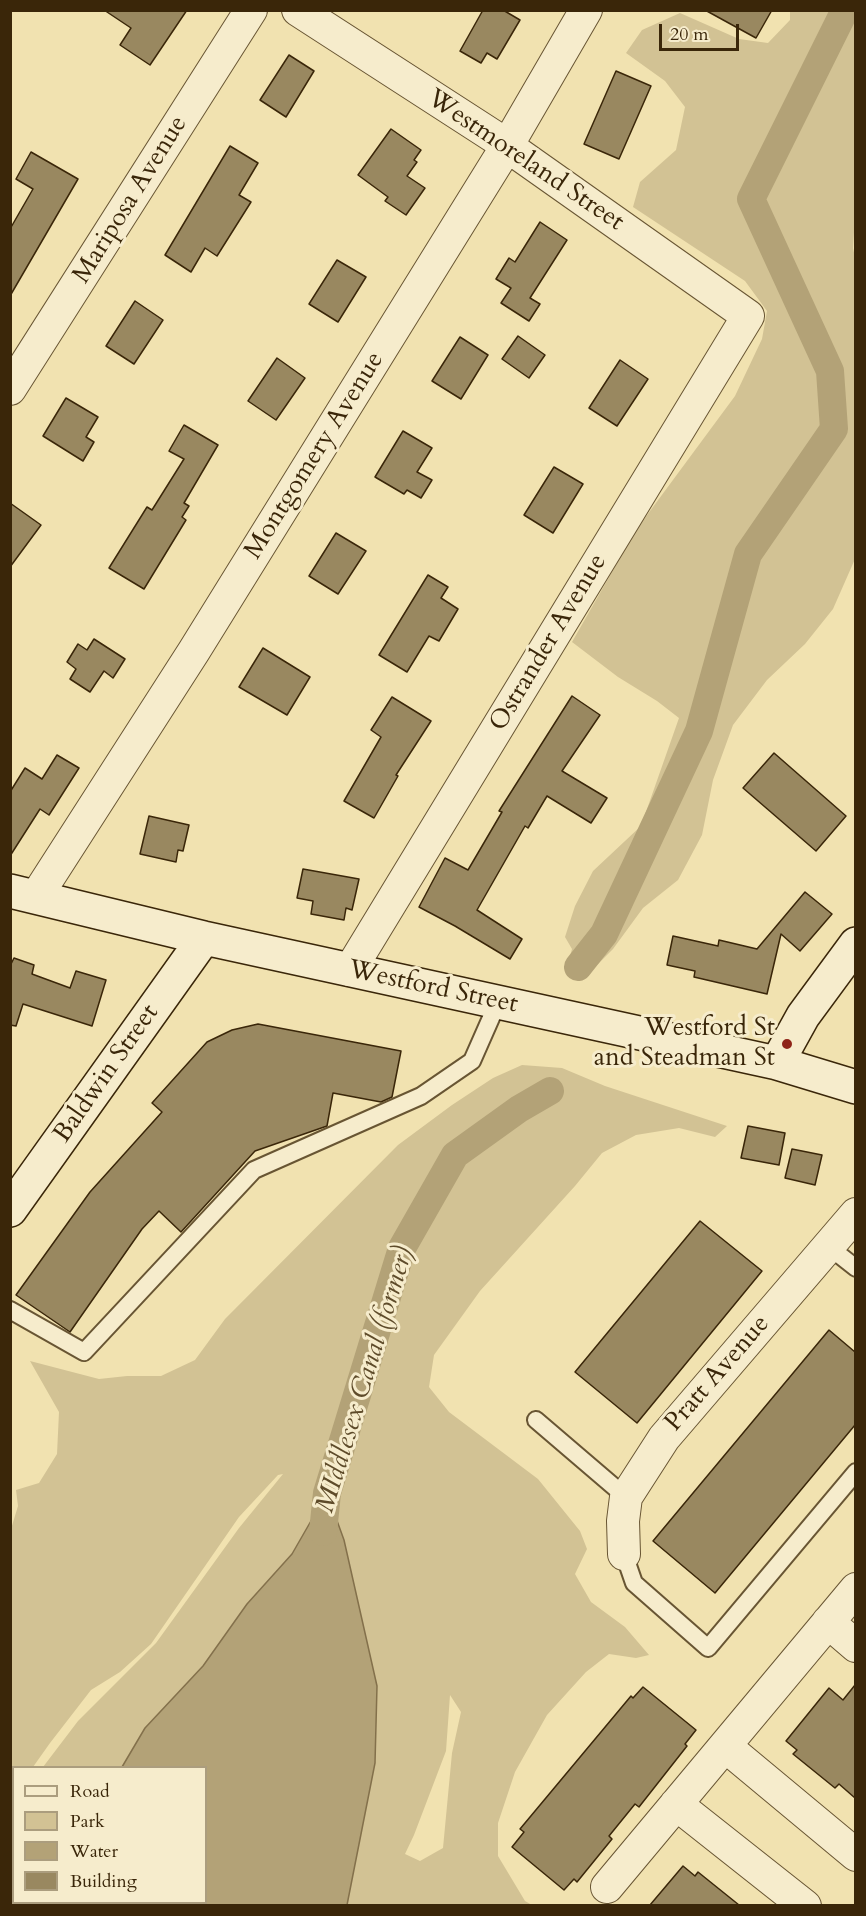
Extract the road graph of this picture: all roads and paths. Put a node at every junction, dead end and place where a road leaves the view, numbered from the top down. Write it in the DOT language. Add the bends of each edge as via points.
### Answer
graph roads {
  1 [pos="251,10"];
  2 [pos="298,10"];
  3 [pos="586,10"];
  4 [pos="507,146"];
  5 [pos="748,316"];
  6 [pos="10,389"];
  7 [pos="23,894"];
  8 [pos="204,938"];
  9 [pos="855,944"];
  10 [pos="350,970"];
  11 [pos="498,1002"];
  12 [pos="777,1063"];
  13 [pos="855,1087"];
  14 [pos="10,1210"];
  15 [pos="855,1214"];
  16 [pos="828,1246"];
  17 [pos="855,1268"];
  18 [pos="10,1310"];
  19 [pos="536,1420"];
  20 [pos="855,1472"];
  21 [pos="626,1497"];
  22 [pos="624,1554"];
  23 [pos="855,1589"];
  24 [pos="828,1622"];
  25 [pos="855,1646"];
  26 [pos="724,1746"];
  27 [pos="676,1804"];
  28 [pos="855,1855"];
  29 [pos="607,1887"];
  30 [pos="805,1905"];
  1 -- 6 [label="street, Mariposa Avenue"];
  2 -- 4 [label="street, Westmoreland Street"];
  3 -- 4 [label="street, Montgomery Avenue"];
  4 -- 5 [label="street, Westmoreland Street"];
  4 -- 7 [label="street, Montgomery Avenue" via="201,641"];
  5 -- 10 [label="street, Ostrander Avenue"];
  7 -- 8 [label="main road, Westford Street"];
  8 -- 10 [label="main road, Westford Street"];
  8 -- 14 [label="main road, Baldwin Street"];
  9 -- 12 [label="main road" via="803,1016"];
  10 -- 11 [label="main road, Westford Street"];
  11 -- 12 [label="main road, Westford Street"];
  11 -- 18 [label="lane" via="472,1061 421,1096 254,1170 84,1352"];
  12 -- 13 [label="main road, Westford Street"];
  15 -- 16 [label="street, Pratt Avenue"];
  16 -- 17 [label="lane"];
  16 -- 21 [label="street, Pratt Avenue" via="664,1438"];
  19 -- 21 [label="lane"];
  20 -- 22 [label="lane" via="708,1648 634,1583"];
  21 -- 22 [label="street, Pratt Avenue"];
  23 -- 24 [label="street"];
  24 -- 25 [label="street"];
  24 -- 26 [label="street"];
  26 -- 27 [label="street"];
  26 -- 28 [label="street"];
  27 -- 29 [label="street"];
  27 -- 30 [label="street"];
}
